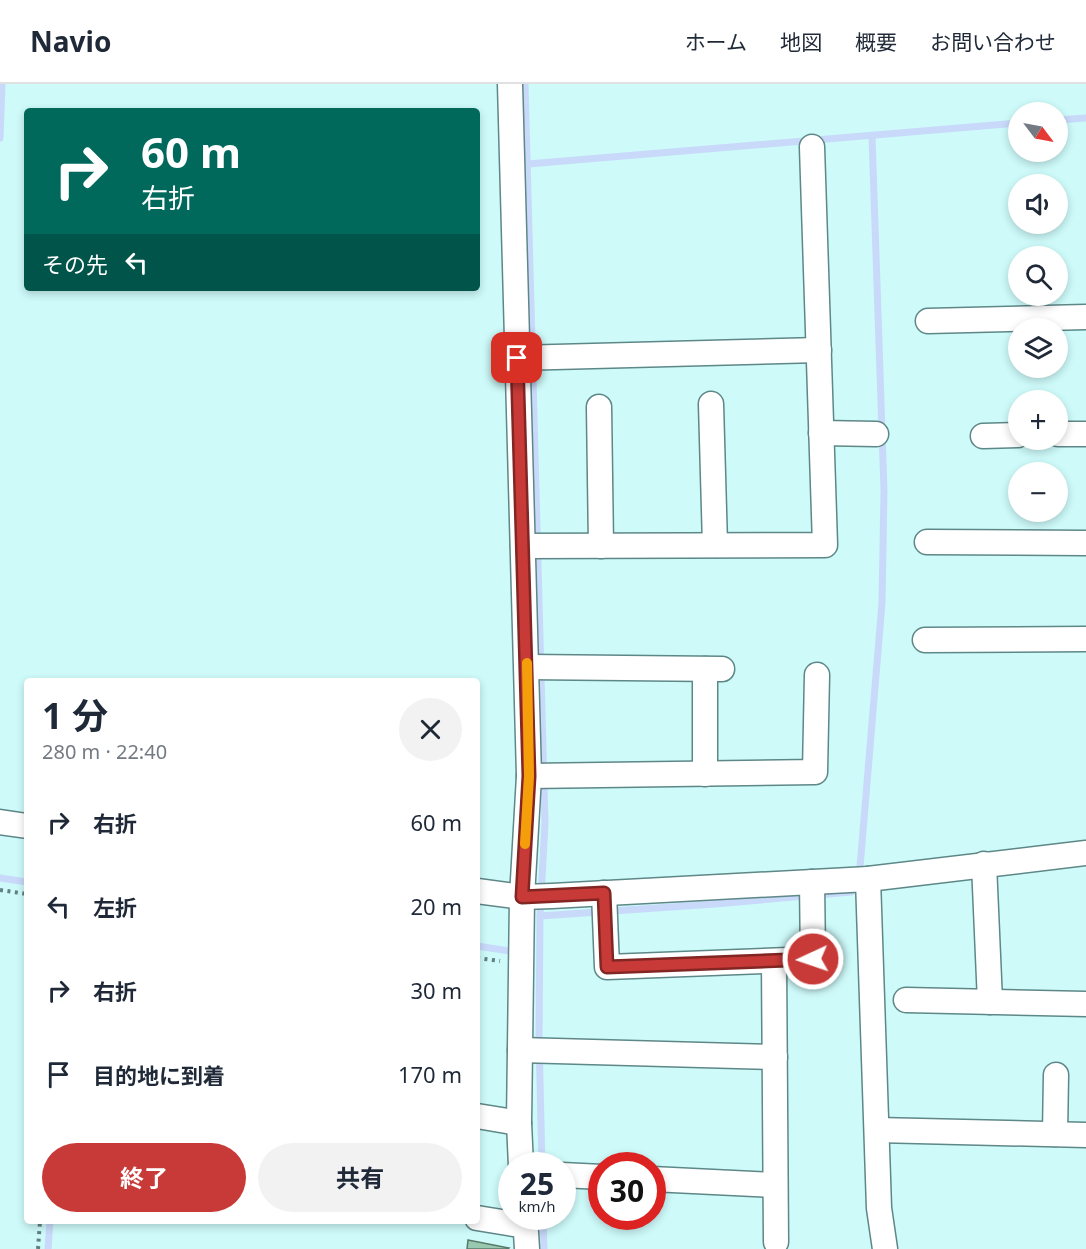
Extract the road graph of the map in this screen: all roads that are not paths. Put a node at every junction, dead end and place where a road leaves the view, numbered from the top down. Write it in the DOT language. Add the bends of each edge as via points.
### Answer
graph roads {
  1 [pos="510,84"];
  2 [pos="812,147"];
  3 [pos="1086,317"];
  4 [pos="928,321"];
  5 [pos="819,350"];
  6 [pos="528,358"];
  7 [pos="711,404"];
  8 [pos="599,407"];
  9 [pos="821,433"];
  10 [pos="876,434"];
  11 [pos="1068,434"];
  12 [pos="1086,434"];
  13 [pos="1008,435"];
  14 [pos="983,436"];
  15 [pos="927,542"];
  16 [pos="1086,543"];
  17 [pos="715,545"];
  18 [pos="534,546"];
  19 [pos="601,546"];
  20 [pos="1086,639"];
  21 [pos="925,640"];
  22 [pos="536,667"];
  23 [pos="817,675"];
  24 [pos="705,774"];
  25 [pos="538,776"];
  26 [pos="0,822"];
  27 [pos="24,826"];
  28 [pos="1086,853"];
  29 [pos="985,872"];
  30 [pos="868,887"];
  31 [pos="480,891"];
  32 [pos="813,891"];
  33 [pos="537,897"];
  34 [pos="605,905"];
  35 [pos="774,962"];
  36 [pos="906,1000"];
  37 [pos="990,1002"];
  38 [pos="1086,1004"];
  39 [pos="534,1050"];
  40 [pos="775,1057"];
  41 [pos="1056,1075"];
  42 [pos="480,1116"];
  43 [pos="519,1123"];
  44 [pos="882,1130"];
  45 [pos="1055,1134"];
  46 [pos="1086,1135"];
  47 [pos="520,1152"];
  48 [pos="666,1180"];
  49 [pos="775,1185"];
  50 [pos="480,1219"];
  51 [pos="498,1223"];
  52 [pos="776,1242"];
  53 [pos="885,1249"];
  1 -- 6 [label="street"];
  2 -- 5 [label="street"];
  3 -- 4 [label="street"];
  5 -- 6 [label="street"];
  5 -- 9 [label="street"];
  6 -- 18 [label="street"];
  7 -- 17 [label="street"];
  8 -- 19 [label="street"];
  9 -- 10 [label="street"];
  9 -- 17 [label="street" via="825,545"];
  11 -- 12 [label="street"];
  13 -- 14 [label="street"];
  15 -- 16 [label="street"];
  17 -- 19 [label="street"];
  18 -- 19 [label="street"];
  18 -- 22 [label="street"];
  20 -- 21 [label="street"];
  22 -- 24 [label="street" via="713,669"];
  22 -- 25 [label="street"];
  23 -- 24 [label="street" via="814,772"];
  24 -- 25 [label="street"];
  25 -- 33 [label="street"];
  26 -- 27 [label="street"];
  28 -- 29 [label="street"];
  29 -- 30 [label="street"];
  29 -- 37 [label="street"];
  30 -- 32 [label="street"];
  30 -- 44 [label="street"];
  31 -- 33 [label="street"];
  32 -- 34 [label="street"];
  32 -- 35 [label="street" via="813,959"];
  33 -- 34 [label="street"];
  33 -- 39 [label="street"];
  34 -- 35 [label="street" via="607,967"];
  35 -- 40 [label="street"];
  36 -- 37 [label="street"];
  37 -- 38 [label="street"];
  39 -- 40 [label="street"];
  39 -- 43 [label="street"];
  40 -- 49 [label="street"];
  41 -- 45 [label="street"];
  42 -- 43 [label="street"];
  43 -- 47 [label="street"];
  44 -- 45 [label="street"];
  44 -- 53 [label="street" via="879,1208"];
  45 -- 46 [label="street"];
  48 -- 49 [label="street"];
  49 -- 52 [label="street"];
  50 -- 51 [label="street"];
}
